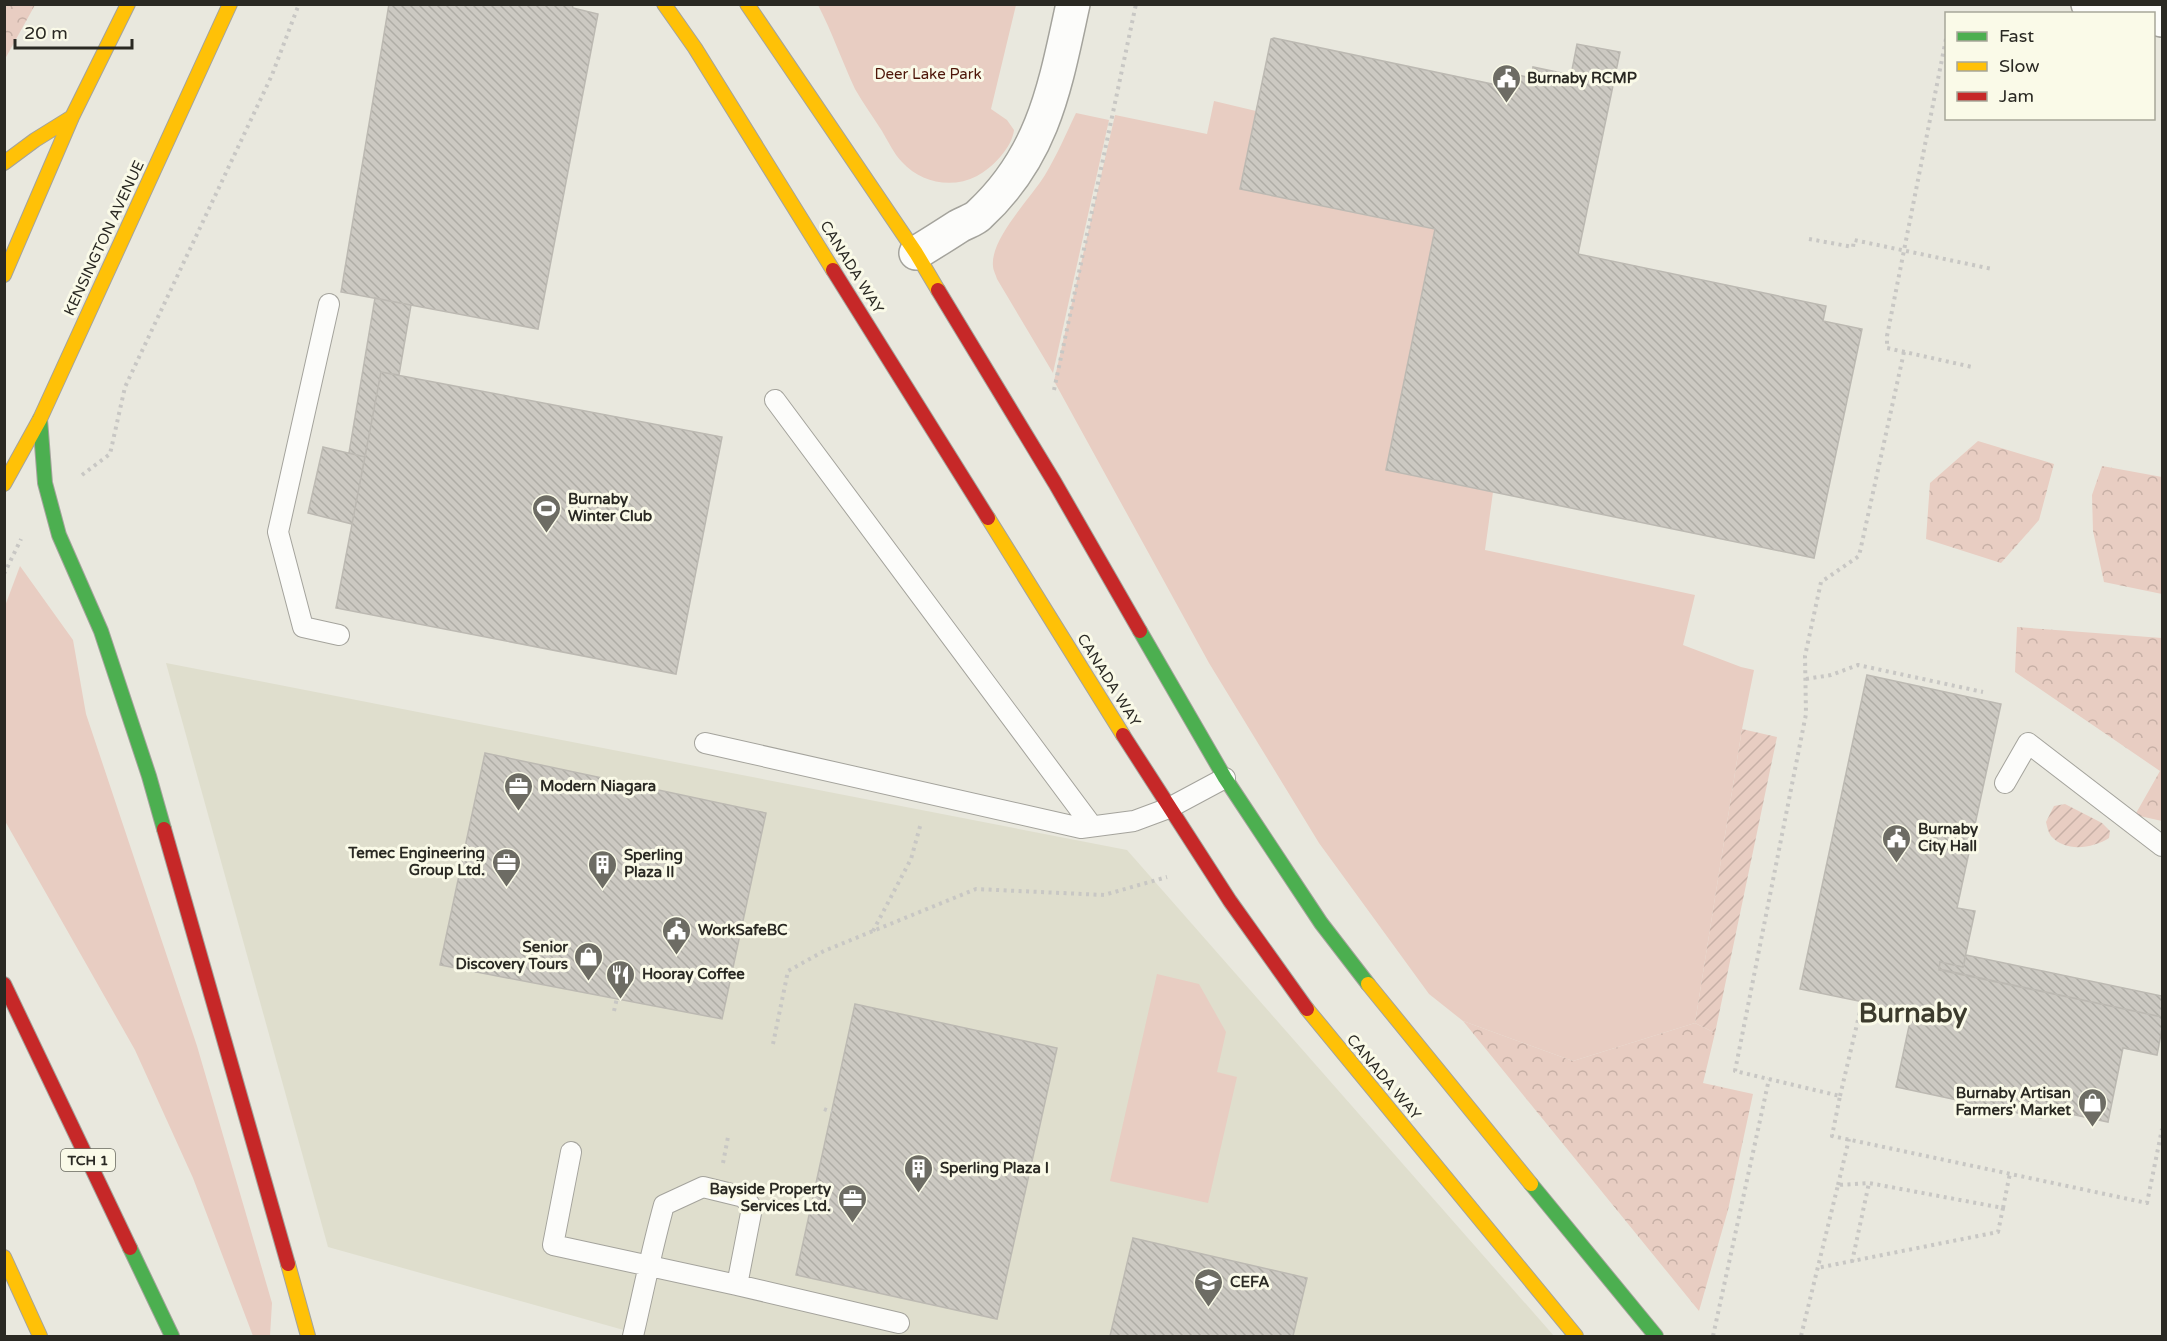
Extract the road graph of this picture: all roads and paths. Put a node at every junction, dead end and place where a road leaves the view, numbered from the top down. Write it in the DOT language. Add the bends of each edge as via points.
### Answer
graph roads {
  1 [pos="128,4"];
  2 [pos="230,4"];
  3 [pos="299,4"];
  4 [pos="664,4"];
  5 [pos="747,4"];
  6 [pos="1073,4"];
  7 [pos="1136,4"];
  8 [pos="2088,4"];
  9 [pos="2122,12"];
  10 [pos="1945,49"];
  11 [pos="72,117"];
  12 [pos="4,163"];
  13 [pos="1809,239"];
  14 [pos="1905,252"];
  15 [pos="916,253"];
  16 [pos="1992,269"];
  17 [pos="4,275"];
  18 [pos="329,304"];
  19 [pos="1904,352"];
  20 [pos="1972,367"];
  21 [pos="1054,390"];
  22 [pos="775,400"];
  23 [pos="40,419"];
  24 [pos="87,470"];
  25 [pos="4,484"];
  26 [pos="18,543"];
  27 [pos="4,574"];
  28 [pos="339,635"];
  29 [pos="1806,679"];
  30 [pos="1983,692"];
  31 [pos="705,743"];
  32 [pos="1225,778"];
  33 [pos="2005,783"];
  34 [pos="929,794"];
  35 [pos="1169,808"];
  36 [pos="1092,826"];
  37 [pos="2163,846"];
  38 [pos="1167,877"];
  39 [pos="873,931"];
  40 [pos="4,984"];
  41 [pos="617,998"];
  42 [pos="1862,1003"];
  43 [pos="614,1011"];
  44 [pos="773,1044"];
  45 [pos="1769,1079"];
  46 [pos="1840,1096"];
  47 [pos="824,1109"];
  48 [pos="832,1112"];
  49 [pos="2163,1130"];
  50 [pos="728,1137"];
  51 [pos="1848,1139"];
  52 [pos="571,1152"];
  53 [pos="722,1168"];
  54 [pos="2010,1173"];
  55 [pos="1869,1183"];
  56 [pos="1838,1185"];
  57 [pos="2003,1208"];
  58 [pos="4,1257"];
  59 [pos="1852,1262"];
  60 [pos="4,1263"];
  61 [pos="649,1266"];
  62 [pos="1817,1268"];
  63 [pos="14,1276"];
  64 [pos="737,1285"];
  65 [pos="899,1323"];
  66 [pos="40,1336"];
  67 [pos="172,1336"];
  68 [pos="308,1336"];
  69 [pos="633,1336"];
  70 [pos="1576,1336"];
  71 [pos="1656,1336"];
  72 [pos="1713,1336"];
  73 [pos="1801,1336"];
  1 -- 11 [label="main road"];
  2 -- 23 [label="main road, KENSINGTON AVENUE"];
  3 -- 24 [label="path" via="272,75 125,387 110,454"];
  4 -- 35 [label="main road, CANADA WAY"];
  5 -- 15 [label="main road"];
  6 -- 15 [label="street" via="1050,102 1026,157 978,217"];
  7 -- 21 [label="path"];
  8 -- 9 [label="street"];
  10 -- 14 [label="path"];
  11 -- 12 [label="main road"];
  11 -- 17 [label="main road"];
  13 -- 14 [label="path" via="1853,247 1854,240"];
  14 -- 16 [label="path"];
  14 -- 19 [label="path" via="1887,336 1887,348"];
  15 -- 32 [label="main road" via="1055,483"];
  18 -- 28 [label="lane" via="278,532 303,627"];
  19 -- 20 [label="path"];
  19 -- 29 [label="path" via="1859,556 1821,582 1805,657"];
  22 -- 36 [label="lane"];
  23 -- 25 [label="main road, KENSINGTON AVENUE"];
  23 -- 68 [label="main road" via="51,507 101,631 149,776"];
  26 -- 27 [label="path"];
  29 -- 30 [label="path" via="1831,675 1858,664"];
  29 -- 45 [label="path" via="1806,714 1735,1071"];
  31 -- 34 [label="lane"];
  32 -- 35 [label="lane"];
  32 -- 71 [label="main road" via="1321,923"];
  33 -- 37 [label="lane" via="2028,743"];
  34 -- 36 [label="lane" via="1081,828"];
  34 -- 39 [label="path" via="911,859"];
  35 -- 36 [label="lane" via="1134,821"];
  35 -- 70 [label="main road, CANADA WAY" via="1302,1004"];
  38 -- 39 [label="path" via="1104,895 976,889"];
  39 -- 44 [label="path" via="788,971"];
  40 -- 67 [label="main road, TCH 1"];
  41 -- 43 [label="path"];
  42 -- 46 [label="path"];
  45 -- 46 [label="path"];
  45 -- 72 [label="path"];
  46 -- 51 [label="path" via="1832,1136"];
  47 -- 48 [label="path"];
  49 -- 54 [label="path" via="2147,1203"];
  50 -- 53 [label="path"];
  51 -- 54 [label="path"];
  51 -- 56 [label="path"];
  52 -- 61 [label="lane" via="553,1245"];
  54 -- 57 [label="path"];
  55 -- 56 [label="path"];
  55 -- 57 [label="path"];
  55 -- 59 [label="path"];
  56 -- 62 [label="path"];
  57 -- 59 [label="path" via="1998,1232"];
  58 -- 63 [label="main road"];
  59 -- 62 [label="path"];
  60 -- 63 [label="main road"];
  61 -- 64 [label="lane"];
  61 -- 64 [label="lane" via="664,1205 703,1187 744,1197 752,1208"];
  61 -- 69 [label="lane"];
  62 -- 73 [label="path"];
  63 -- 66 [label="main road"];
  64 -- 65 [label="lane"];
}
